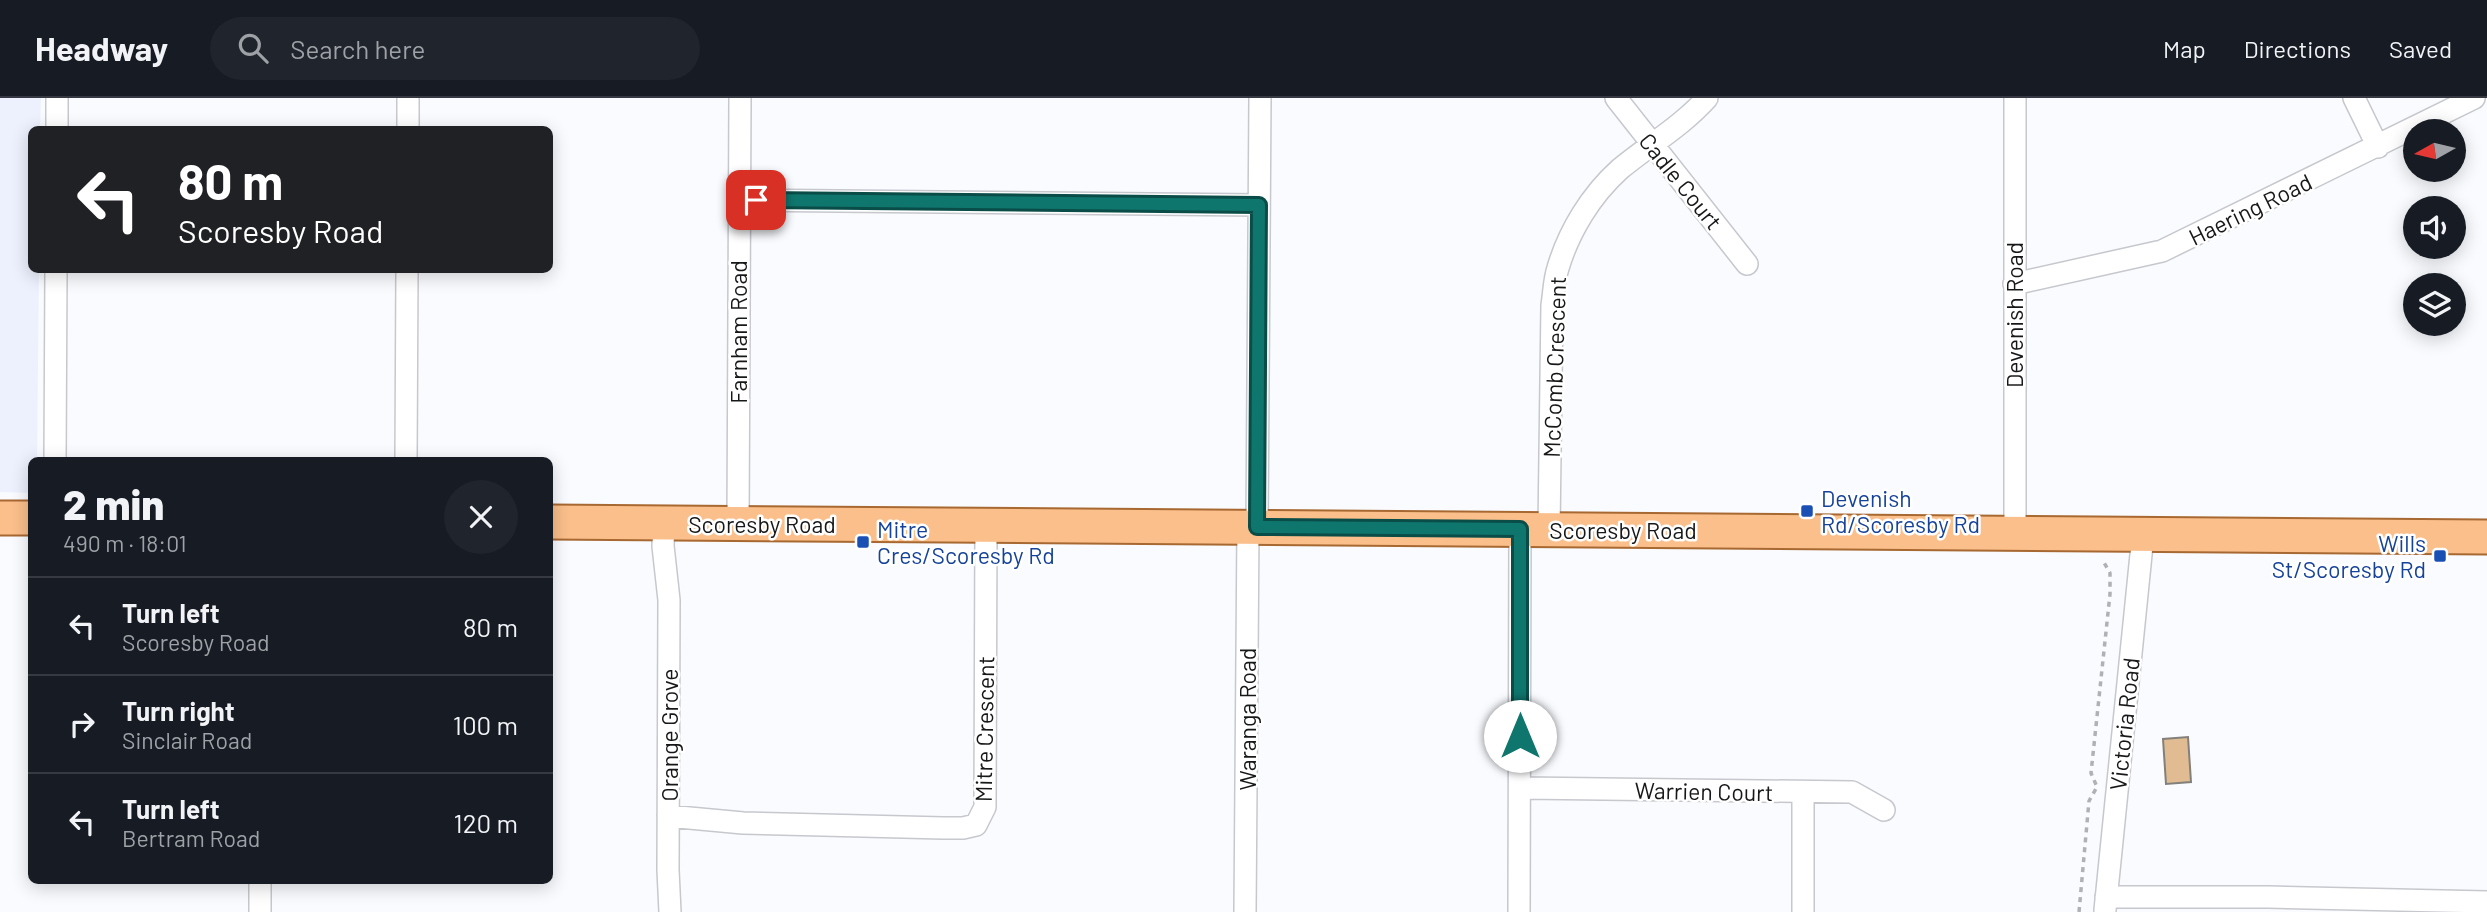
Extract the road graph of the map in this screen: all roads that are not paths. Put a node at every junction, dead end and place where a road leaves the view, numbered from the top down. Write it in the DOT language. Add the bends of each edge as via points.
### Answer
graph roads {
  1 [pos="57,98"];
  2 [pos="408,98"];
  3 [pos="740,98"];
  4 [pos="1260,98"];
  5 [pos="1616,98"];
  6 [pos="1707,98"];
  7 [pos="2015,98"];
  8 [pos="2354,98"];
  9 [pos="2474,98"];
  10 [pos="57,126"];
  11 [pos="408,126"];
  12 [pos="1652,146"];
  13 [pos="2378,147"];
  14 [pos="739,200"];
  15 [pos="1259,205"];
  16 [pos="1747,264"];
  17 [pos="56,273"];
  18 [pos="407,273"];
  19 [pos="2014,284"];
  20 [pos="55,457"];
  21 [pos="406,457"];
  22 [pos="0,518"];
  23 [pos="28,518"];
  24 [pos="553,522"];
  25 [pos="671,523"];
  26 [pos="738,524"];
  27 [pos="986,524"];
  28 [pos="1252,527"];
  29 [pos="1534,529"];
  30 [pos="2015,533"];
  31 [pos="2143,536"];
  32 [pos="2487,537"];
  33 [pos="1520,788"];
  34 [pos="1803,792"];
  35 [pos="1884,810"];
  36 [pos="668,822"];
  37 [pos="668,870"];
  38 [pos="260,884"];
  39 [pos="2487,902"];
  40 [pos="2106,905"];
  41 [pos="2410,907"];
  42 [pos="260,912"];
  43 [pos="661,912"];
  44 [pos="670,912"];
  45 [pos="1245,912"];
  46 [pos="1519,912"];
  47 [pos="1803,912"];
  1 -- 10 [label="street"];
  2 -- 11 [label="street"];
  3 -- 14 [label="street, Farnham Road"];
  4 -- 15 [label="street, Waranga Road"];
  5 -- 12 [label="street, Cadle Court"];
  6 -- 12 [label="street, McComb Crescent"];
  7 -- 19 [label="street, Devenish Road"];
  8 -- 13 [label="street"];
  9 -- 13 [label="street, Haering Road"];
  12 -- 16 [label="street, Cadle Court"];
  12 -- 29 [label="street, McComb Crescent" via="1619,170 1597,194 1570,237 1557,269"];
  13 -- 19 [label="street, Haering Road" via="2162,251"];
  14 -- 15 [label="street"];
  14 -- 26 [label="street, Farnham Road"];
  15 -- 28 [label="street, Waranga Road"];
  17 -- 20 [label="street"];
  18 -- 21 [label="street"];
  19 -- 30 [label="street, Devenish Road"];
  22 -- 23 [label="main road"];
  24 -- 25 [label="main road, Scoresby Road"];
  25 -- 26 [label="main road, Scoresby Road"];
  25 -- 36 [label="street, Orange Grove"];
  26 -- 27 [label="main road, Scoresby Road"];
  27 -- 28 [label="main road, Scoresby Road"];
  27 -- 36 [label="street, Mitre Crescent" via="985,807 976,825"];
  28 -- 29 [label="main road, Scoresby Road"];
  28 -- 45 [label="street, Waranga Road"];
  29 -- 30 [label="main road, Scoresby Road"];
  29 -- 33 [label="street, McComb Crescent"];
  30 -- 31 [label="main road, Scoresby Road"];
  31 -- 32 [label="main road, Scoresby Road"];
  31 -- 40 [label="street, Victoria Road"];
  33 -- 34 [label="street, Warrien Court"];
  33 -- 46 [label="street, McComb Crescent"];
  34 -- 35 [label="street, Warrien Court" via="1852,792"];
  34 -- 47 [label="street"];
  36 -- 37 [label="street, Orange Grove"];
  37 -- 43 [label="street, Orange Grove"];
  37 -- 44 [label="street, Orange Grove"];
  38 -- 42 [label="street"];
  39 -- 41 [label="street"];
  40 -- 41 [label="street" via="2268,897"];
}
